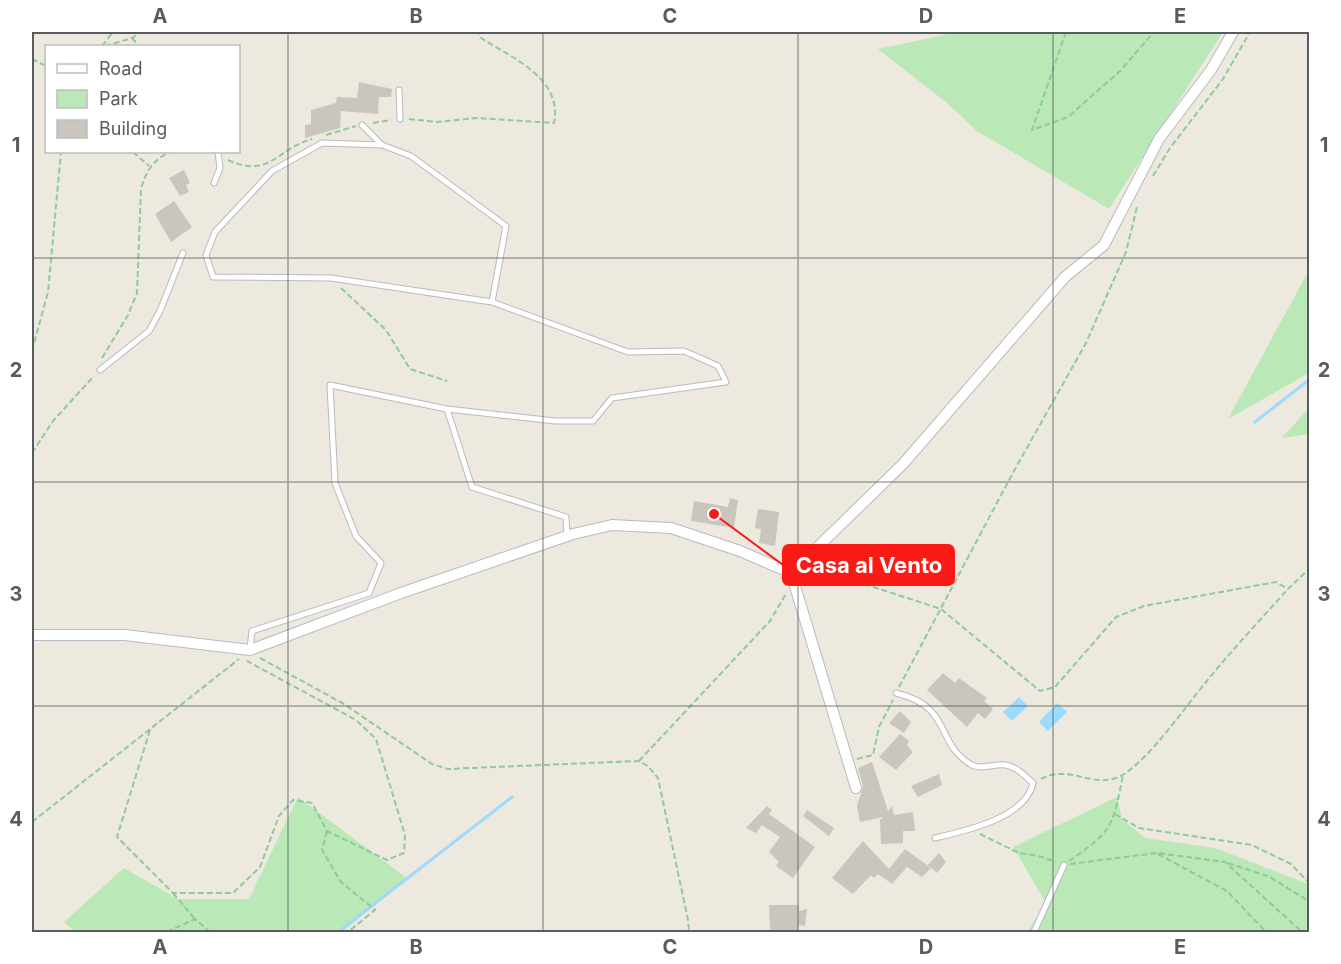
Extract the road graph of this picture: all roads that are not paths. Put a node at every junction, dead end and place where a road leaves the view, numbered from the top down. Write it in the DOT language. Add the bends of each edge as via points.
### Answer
graph roads {
  1 [pos="1233,32"];
  2 [pos="399,90"];
  3 [pos="400,119"];
  4 [pos="362,125"];
  5 [pos="382,145"];
  6 [pos="218,153"];
  7 [pos="214,183"];
  8 [pos="183,253"];
  9 [pos="492,302"];
  10 [pos="100,370"];
  11 [pos="447,409"];
  12 [pos="567,536"];
  13 [pos="793,577"];
  14 [pos="32,635"];
  15 [pos="250,650"];
  16 [pos="896,693"];
  17 [pos="856,788"];
  18 [pos="935,838"];
  19 [pos="1064,865"];
  20 [pos="1034,933"];
  1 -- 13 [label="street" via="1211,70 1159,139 1104,245 1065,277 903,465"];
  2 -- 3 [label="lane"];
  4 -- 5 [label="lane"];
  5 -- 9 [label="lane" via="411,156 506,226"];
  5 -- 9 [label="lane" via="322,143 272,171 215,232 206,255 213,277 331,278"];
  6 -- 7 [label="lane" via="220,168"];
  8 -- 10 [label="lane" via="149,331"];
  9 -- 11 [label="lane" via="628,352 684,351 718,366 726,382 612,398 593,421 555,421"];
  11 -- 12 [label="lane" via="472,487 566,517"];
  11 -- 15 [label="lane" via="330,385 335,483 356,536 381,563 369,592 252,631"];
  12 -- 13 [label="street" via="612,525 671,528 740,551"];
  12 -- 15 [label="street"];
  13 -- 17 [label="street"];
  14 -- 15 [label="street" via="125,635"];
  16 -- 18 [label="lane" via="917,698 935,713 958,755 972,766 1006,765 1033,783 1031,794 1017,808 971,830"];
  19 -- 20 [label="lane"];
}
